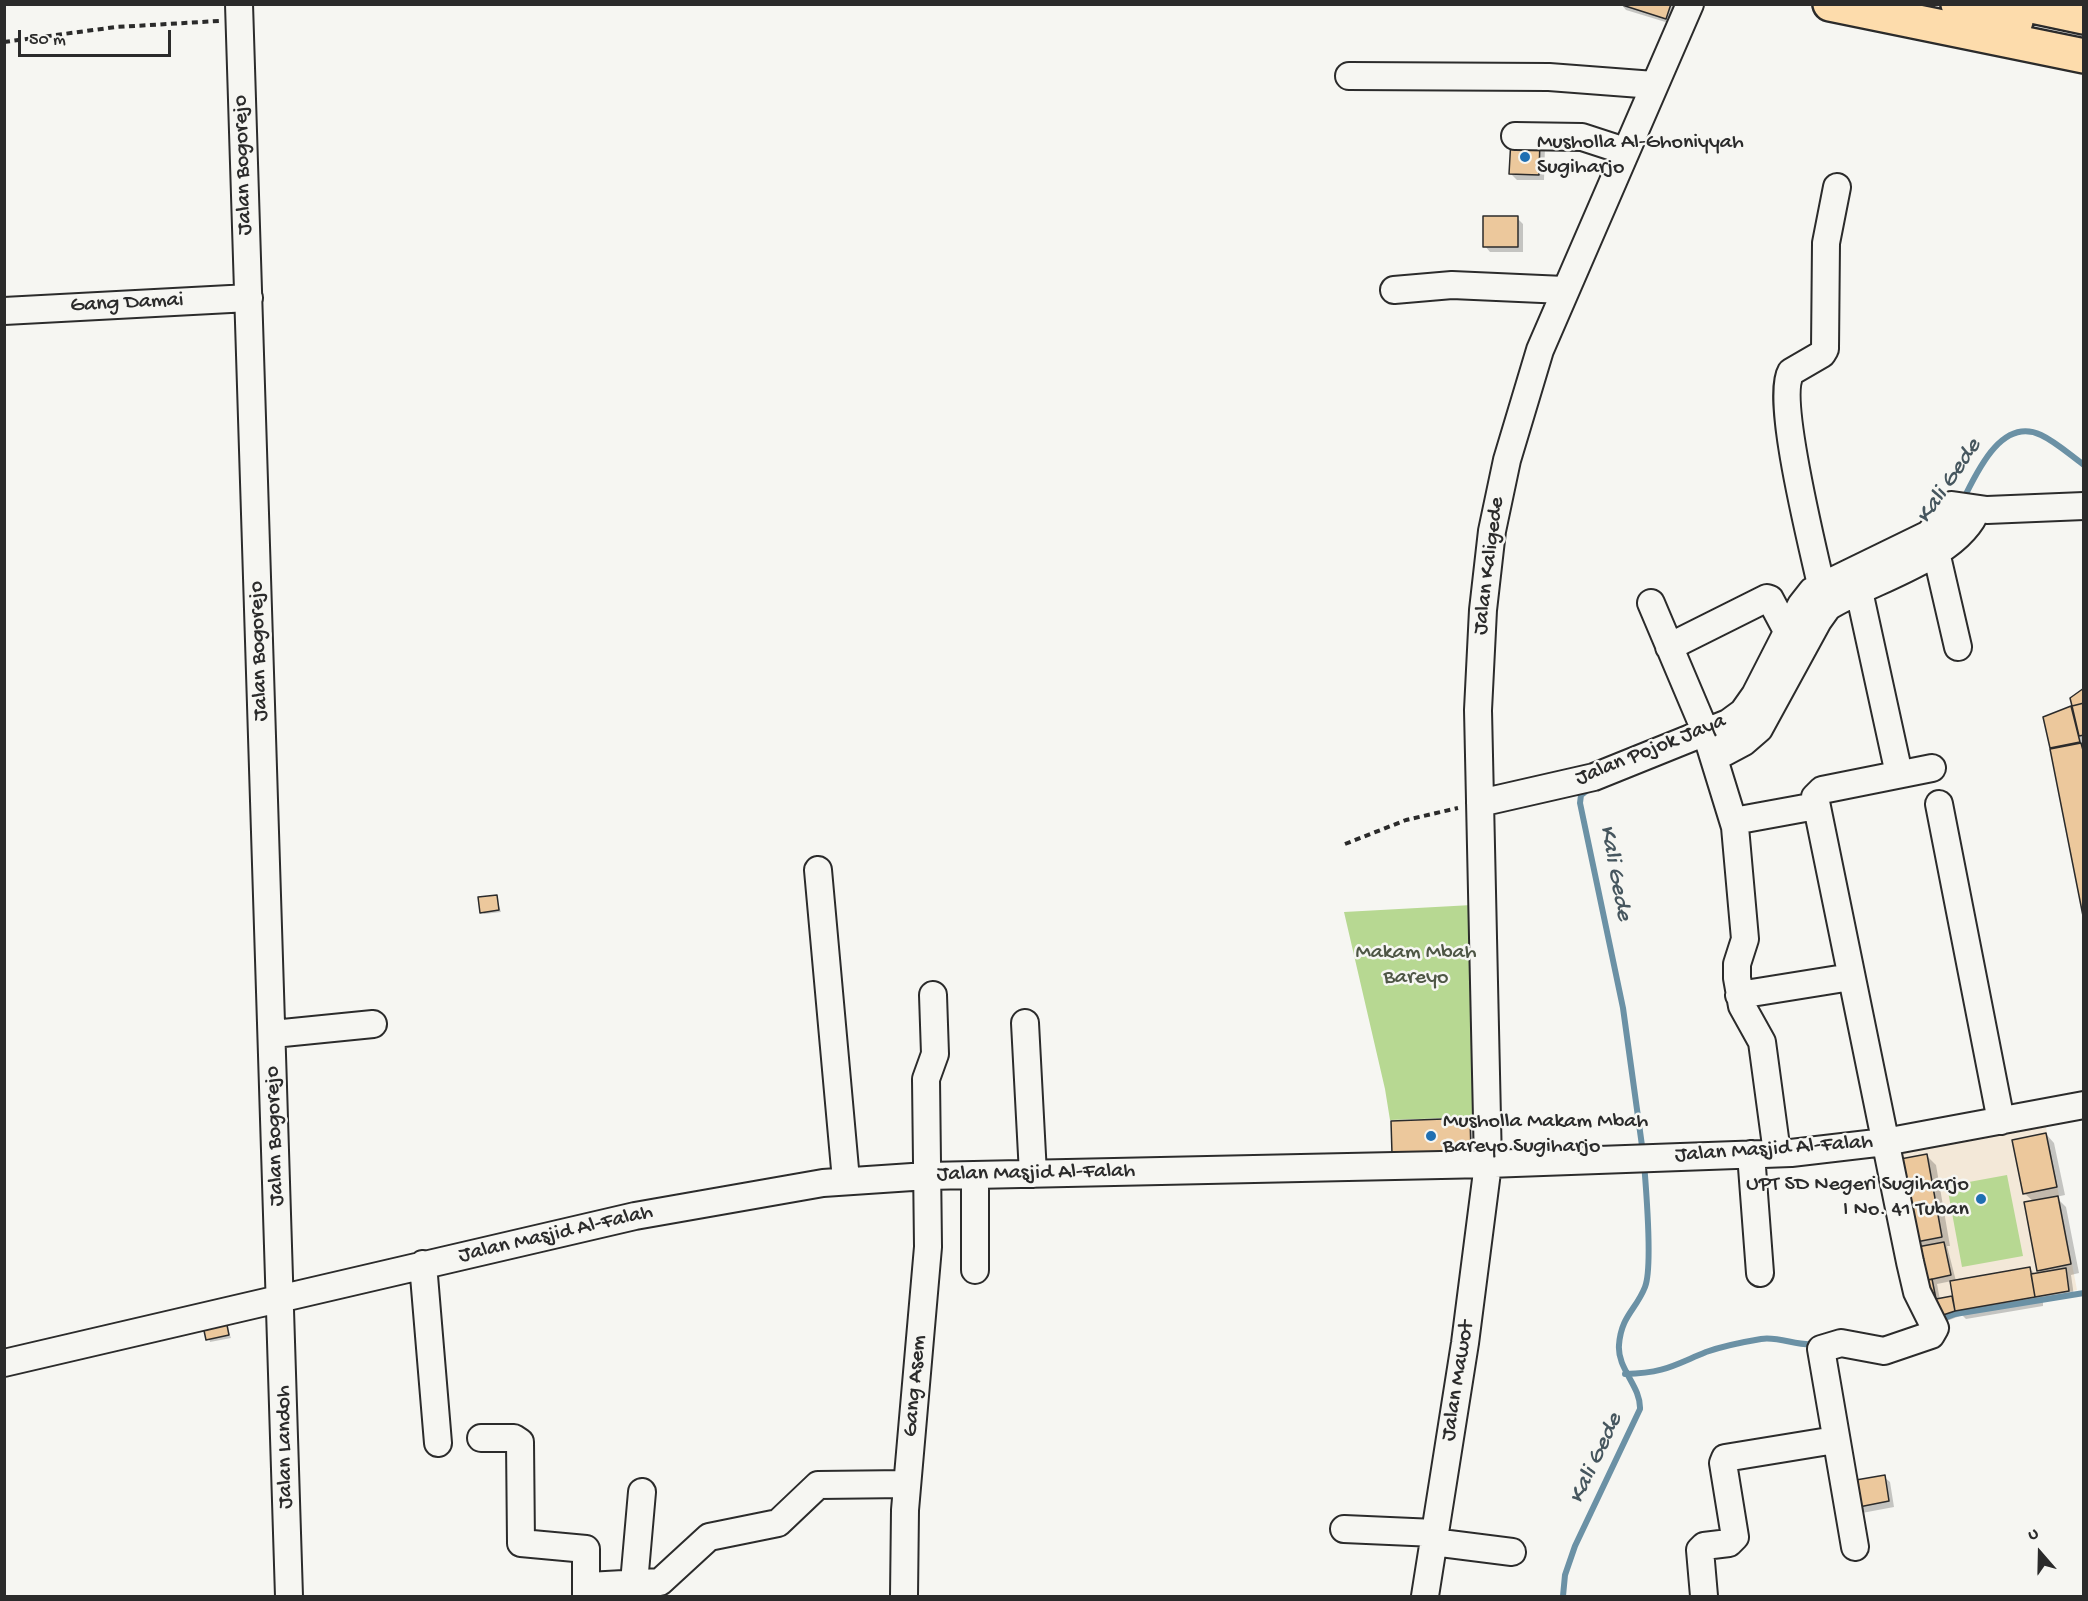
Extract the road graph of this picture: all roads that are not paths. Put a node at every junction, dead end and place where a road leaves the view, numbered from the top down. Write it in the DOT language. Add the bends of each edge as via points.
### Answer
graph roads {
  1 [pos="1690,4"];
  2 [pos="1830,4"];
  3 [pos="1958,4"];
  4 [pos="2023,4"];
  5 [pos="239,12"];
  6 [pos="2084,17"];
  7 [pos="2084,35"];
  8 [pos="2084,56"];
  9 [pos="1349,76"];
  10 [pos="1654,85"];
  11 [pos="1515,136"];
  12 [pos="1625,151"];
  13 [pos="1837,187"];
  14 [pos="1394,290"];
  15 [pos="1564,290"];
  16 [pos="249,297"];
  17 [pos="4,311"];
  18 [pos="2084,506"];
  19 [pos="1968,508"];
  20 [pos="1936,552"];
  21 [pos="1821,585"];
  22 [pos="1859,591"];
  23 [pos="1651,603"];
  24 [pos="1787,632"];
  25 [pos="1669,647"];
  26 [pos="1958,647"];
  27 [pos="1709,745"];
  28 [pos="1932,768"];
  29 [pos="1899,774"];
  30 [pos="1480,803"];
  31 [pos="1939,804"];
  32 [pos="1816,807"];
  33 [pos="1734,821"];
  34 [pos="818,870"];
  35 [pos="1851,977"];
  36 [pos="933,995"];
  37 [pos="1739,996"];
  38 [pos="1025,1023"];
  39 [pos="374,1024"];
  40 [pos="273,1034"];
  41 [pos="2084,1104"];
  42 [pos="2001,1121"];
  43 [pos="1886,1142"];
  44 [pos="1778,1153"];
  45 [pos="1751,1154"];
  46 [pos="1488,1164"];
  47 [pos="1033,1174"];
  48 [pos="975,1175"];
  49 [pos="927,1176"];
  50 [pos="846,1180"];
  51 [pos="423,1264"];
  52 [pos="975,1270"];
  53 [pos="1760,1273"];
  54 [pos="282,1297"];
  55 [pos="4,1363"];
  56 [pos="481,1438"];
  57 [pos="1835,1440"];
  58 [pos="438,1443"];
  59 [pos="907,1484"];
  60 [pos="642,1492"];
  61 [pos="1344,1530"];
  62 [pos="1434,1538"];
  63 [pos="1855,1547"];
  64 [pos="1512,1552"];
  65 [pos="634,1583"];
  66 [pos="660,1589"];
  67 [pos="587,1591"];
  68 [pos="290,1596"];
  69 [pos="904,1596"];
  70 [pos="1425,1596"];
  71 [pos="1704,1596"];
  1 -- 10 [label="street, Jalan Kaligede"];
  2 -- 8 [label="highway"];
  3 -- 7 [label="highway" via="1985,15"];
  4 -- 6 [label="highway"];
  5 -- 16 [label="street, Jalan Bogorejo"];
  9 -- 10 [label="street" via="1567,77"];
  10 -- 12 [label="street, Jalan Kaligede"];
  11 -- 12 [label="street" via="1582,137"];
  12 -- 15 [label="street, Jalan Kaligede"];
  13 -- 21 [label="street" via="1826,243 1825,349 1791,372 1786,387 1794,462"];
  14 -- 15 [label="street" via="1470,285"];
  15 -- 30 [label="street, Jalan Kaligede" via="1516,428 1492,531 1479,674"];
  16 -- 17 [label="street, Gang Damai"];
  16 -- 40 [label="street, Jalan Bogorejo"];
  18 -- 19 [label="street"];
  19 -- 20 [label="street" via="1964,531"];
  19 -- 21 [label="street, Jalan Pojok Jaya" via="1949,508 1929,534"];
  20 -- 22 [label="street"];
  20 -- 26 [label="street"];
  21 -- 24 [label="street, Jalan Pojok Jaya" via="1804,599"];
  22 -- 27 [label="street" via="1823,612 1759,729 1744,741"];
  22 -- 29 [label="street"];
  23 -- 25 [label="street"];
  24 -- 25 [label="street" via="1767,598"];
  24 -- 27 [label="street, Jalan Pojok Jaya" via="1747,707"];
  25 -- 27 [label="street"];
  27 -- 30 [label="street, Jalan Pojok Jaya"];
  27 -- 33 [label="street"];
  28 -- 29 [label="street"];
  29 -- 32 [label="street" via="1820,791"];
  30 -- 46 [label="street, Jalan Kaligede"];
  31 -- 42 [label="street"];
  32 -- 33 [label="street"];
  32 -- 35 [label="street"];
  33 -- 37 [label="street" via="1745,939 1737,970"];
  34 -- 50 [label="street"];
  35 -- 37 [label="street"];
  35 -- 43 [label="street"];
  36 -- 49 [label="street, Gang Asem" via="936,1052 926,1075"];
  37 -- 44 [label="street" via="1762,1042"];
  38 -- 47 [label="street"];
  39 -- 40 [label="street"];
  40 -- 54 [label="street, Jalan Bogorejo"];
  41 -- 42 [label="street, Jalan Masjid Al-Falah"];
  42 -- 43 [label="street, Jalan Masjid Al-Falah"];
  43 -- 44 [label="street, Jalan Masjid Al-Falah"];
  43 -- 57 [label="street" via="1911,1270 1935,1332 1887,1350 1841,1343 1821,1349"];
  44 -- 45 [label="street, Jalan Masjid Al-Falah"];
  45 -- 46 [label="street, Jalan Masjid Al-Falah"];
  45 -- 53 [label="street"];
  46 -- 47 [label="street, Jalan Masjid Al-Falah"];
  46 -- 62 [label="street, Jalan Mawot"];
  47 -- 48 [label="street, Jalan Masjid Al-Falah"];
  48 -- 49 [label="street, Jalan Masjid Al-Falah"];
  48 -- 52 [label="street"];
  49 -- 50 [label="street, Jalan Masjid Al-Falah"];
  49 -- 59 [label="street, Gang Asem" via="926,1269"];
  50 -- 51 [label="street, Jalan Masjid Al-Falah" via="691,1205"];
  51 -- 54 [label="street, Jalan Masjid Al-Falah"];
  51 -- 58 [label="street"];
  54 -- 55 [label="street, Jalan Masjid Al-Falah"];
  54 -- 68 [label="street, Jalan Landoh"];
  56 -- 67 [label="street" via="518,1440 521,1543 586,1549"];
  57 -- 63 [label="street"];
  57 -- 71 [label="street" via="1725,1458 1735,1537 1729,1543 1700,1550"];
  59 -- 66 [label="street" via="818,1485 778,1523 709,1537"];
  59 -- 69 [label="street, Gang Asem"];
  60 -- 65 [label="street"];
  61 -- 62 [label="street"];
  62 -- 64 [label="street"];
  62 -- 70 [label="street, Jalan Mawot"];
  65 -- 66 [label="street"];
  65 -- 67 [label="street"];
}
